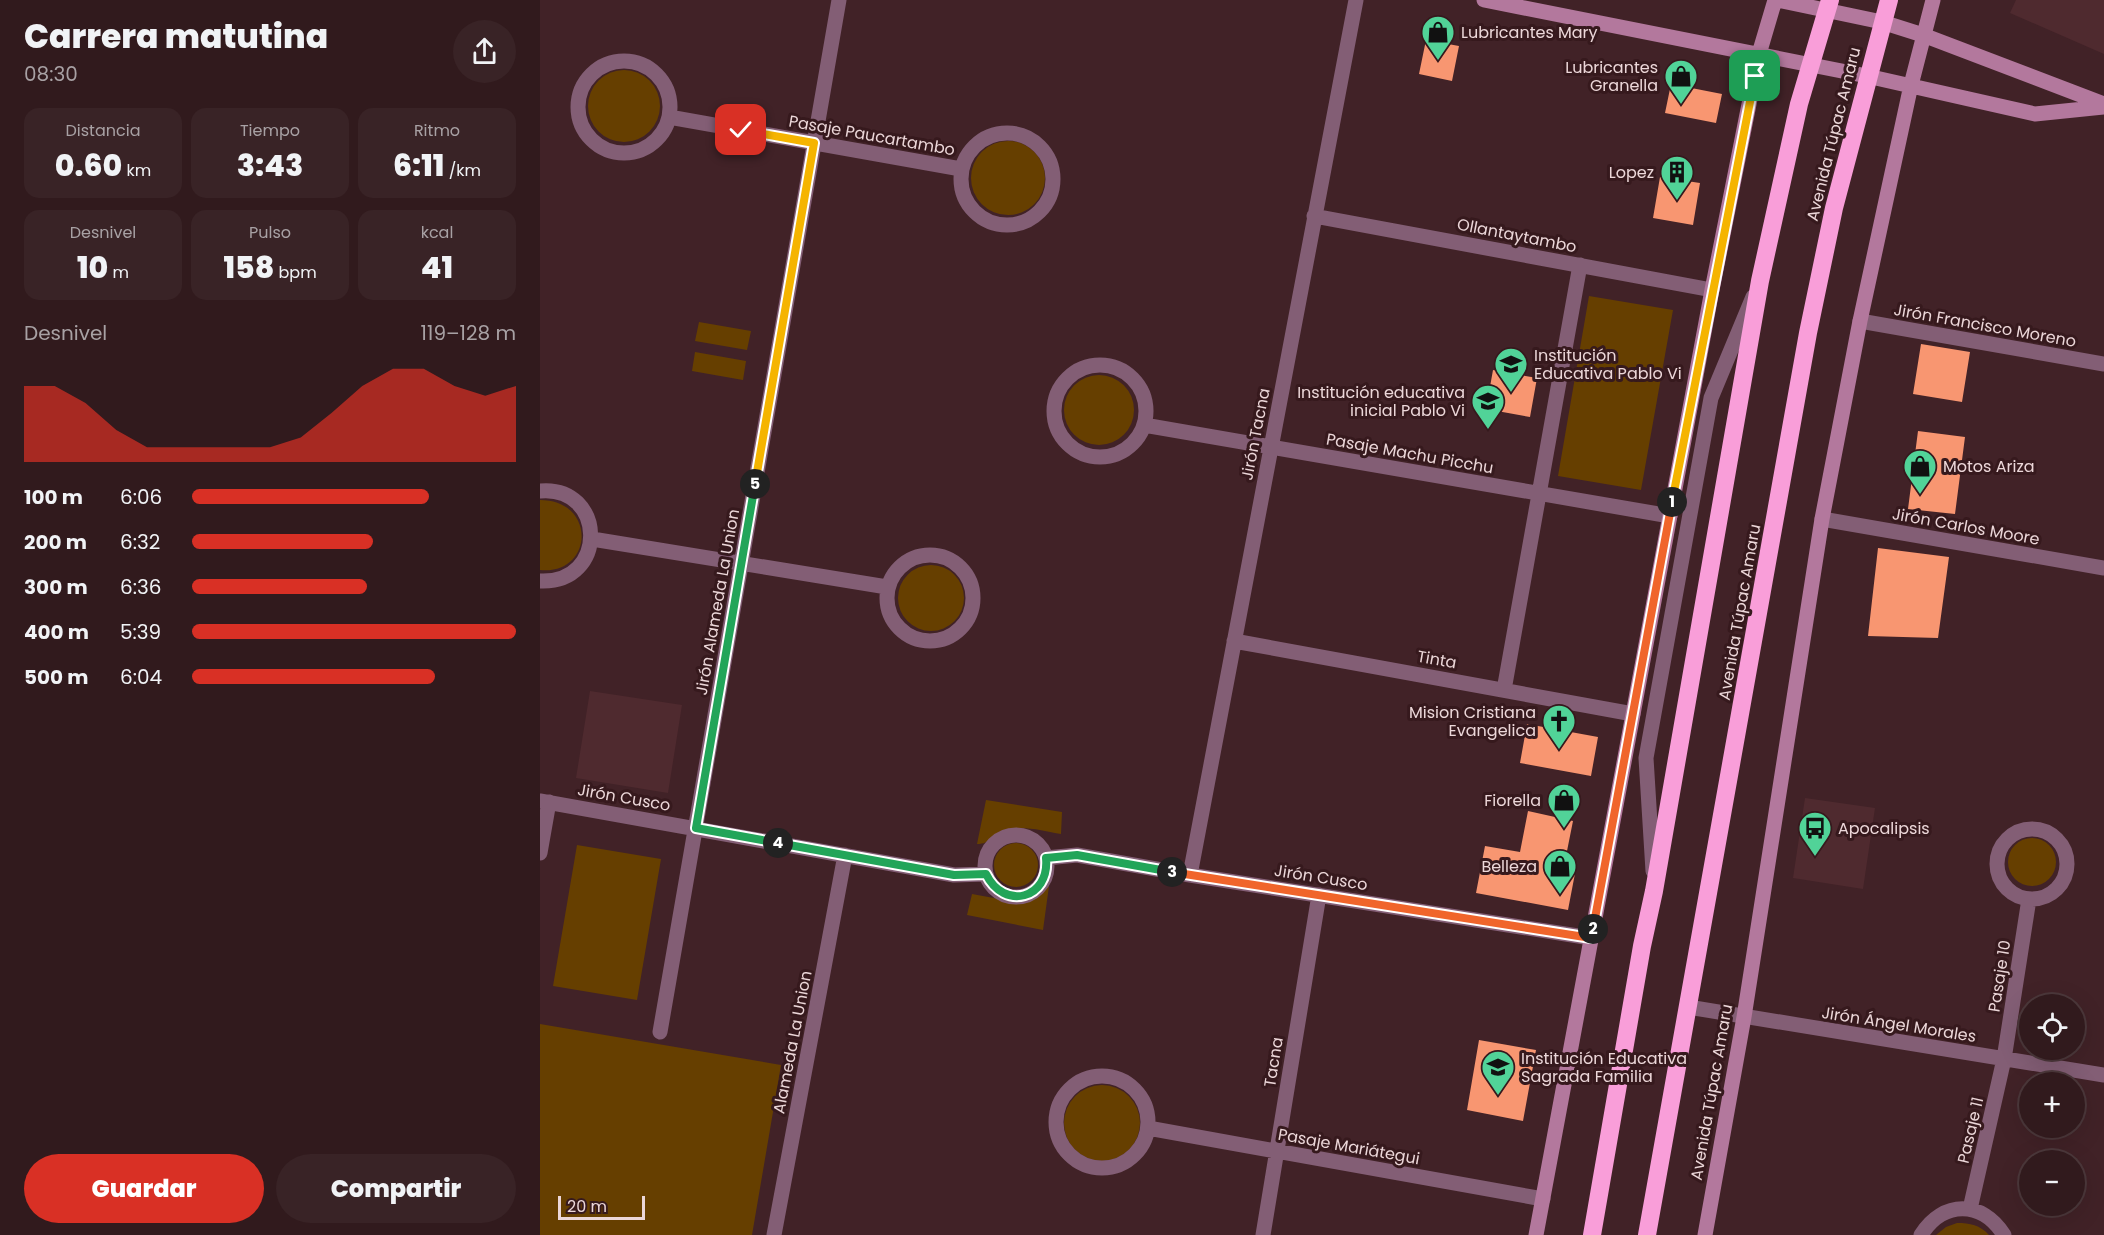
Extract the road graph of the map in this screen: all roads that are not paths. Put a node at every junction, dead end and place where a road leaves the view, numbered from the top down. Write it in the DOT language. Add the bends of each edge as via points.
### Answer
graph roads {
  1 [pos="839,0"];
  2 [pos="1356,0"];
  3 [pos="1484,0"];
  4 [pos="1776,0"];
  5 [pos="1889,0"];
  6 [pos="1933,0"];
  7 [pos="1828,5"];
  8 [pos="1882,22"];
  9 [pos="1923,34"];
  10 [pos="1759,54"];
  11 [pos="1811,65"];
  12 [pos="1867,76"];
  13 [pos="1911,86"];
  14 [pos="2104,105"];
  15 [pos="669,117"];
  16 [pos="814,143"];
  17 [pos="962,169"];
  18 [pos="1314,216"];
  19 [pos="1580,265"];
  20 [pos="1760,281"];
  21 [pos="1712,290"];
  22 [pos="1860,321"];
  23 [pos="2104,363"];
  24 [pos="1144,425"];
  25 [pos="1271,447"];
  26 [pos="540,491"];
  27 [pos="1539,493"];
  28 [pos="1670,516"];
  29 [pos="1822,519"];
  30 [pos="592,539"];
  31 [pos="741,564"];
  32 [pos="2104,567"];
  33 [pos="540,581"];
  34 [pos="887,587"];
  35 [pos="1234,641"];
  36 [pos="1504,690"];
  37 [pos="1633,714"];
  38 [pos="544,802"];
  39 [pos="696,828"];
  40 [pos="540,853"];
  41 [pos="845,855"];
  42 [pos="1046,858"];
  43 [pos="986,874"];
  44 [pos="1190,875"];
  45 [pos="1654,891"];
  46 [pos="1319,895"];
  47 [pos="2030,899"];
  48 [pos="1591,938"];
  49 [pos="1688,1007"];
  50 [pos="1744,1017"];
  51 [pos="660,1032"];
  52 [pos="2004,1059"];
  53 [pos="2104,1075"];
  54 [pos="1148,1128"];
  55 [pos="1277,1151"];
  56 [pos="1543,1199"];
  57 [pos="1970,1209"];
  58 [pos="774,1235"];
  59 [pos="1263,1235"];
  60 [pos="1536,1235"];
  61 [pos="1592,1235"];
  62 [pos="1647,1235"];
  63 [pos="1705,1235"];
  64 [pos="1921,1235"];
  65 [pos="2004,1235"];
  1 -- 16 [label="street, Jirón Alameda La Union"];
  2 -- 18 [label="street, Jirón Tacna"];
  3 -- 10 [label="street"];
  4 -- 7 [label="street"];
  4 -- 10 [label="street"];
  5 -- 8 [label="highway, Avenida Túpac Amaru"];
  6 -- 9 [label="street, Avenida Túpac Amaru"];
  7 -- 8 [label="street"];
  7 -- 11 [label="highway"];
  8 -- 9 [label="street"];
  8 -- 12 [label="highway, Avenida Túpac Amaru"];
  9 -- 13 [label="street, Avenida Túpac Amaru"];
  9 -- 14 [label="street"];
  10 -- 11 [label="street"];
  10 -- 21 [label="street"];
  11 -- 12 [label="street"];
  11 -- 20 [label="highway"];
  12 -- 13 [label="street"];
  12 -- 49 [label="highway, Avenida Túpac Amaru" via="1808,333"];
  13 -- 14 [label="street" via="2035,114"];
  13 -- 22 [label="street, Avenida Túpac Amaru"];
  15 -- 15 [label="street" via="652,144 622,154 592,142 582,129 578,98 583,84 605,65 633,62 647,68 666,89"];
  15 -- 16 [label="street, Pasaje Paucartambo"];
  16 -- 17 [label="street, Pasaje Paucartambo"];
  16 -- 31 [label="street, Jirón Alameda La Union"];
  17 -- 17 [label="street, Pasaje Paucartambo" via="977,144 990,136 1021,135 1046,152 1054,181 1051,196 1043,209 1017,225 987,221 965,200"];
  18 -- 19 [label="street, Ollantaytambo"];
  18 -- 25 [label="street, Jirón Tacna"];
  19 -- 21 [label="street, Ollantaytambo"];
  19 -- 27 [label="street"];
  20 -- 45 [label="highway"];
  20 -- 45 [label="street" via="1711,398 1646,758"];
  21 -- 28 [label="street"];
  22 -- 23 [label="street, Jirón Francisco Moreno"];
  22 -- 29 [label="street, Avenida Túpac Amaru"];
  24 -- 24 [label="street" via="1127,449 1098,457 1082,454 1060,435 1054,420 1058,391 1080,369 1094,365 1124,371 1143,394"];
  24 -- 25 [label="street, Pasaje Machu Picchu"];
  25 -- 27 [label="street, Pasaje Machu Picchu"];
  25 -- 35 [label="street, Jirón Tacna"];
  26 -- 30 [label="street" via="558,492 573,499 590,524"];
  27 -- 28 [label="street, Pasaje Machu Picchu"];
  27 -- 36 [label="street"];
  28 -- 37 [label="street"];
  29 -- 32 [label="street, Jirón Carlos Moore"];
  29 -- 50 [label="street, Avenida Túpac Amaru"];
  30 -- 31 [label="street"];
  30 -- 33 [label="street" via="588,553 570,575 556,581"];
  31 -- 34 [label="street"];
  31 -- 39 [label="street, Jirón Alameda La Union"];
  34 -- 34 [label="street" via="893,574 916,557 944,557 967,574 972,588 970,616 950,637 937,641 915,639 897,628 890,616"];
  35 -- 36 [label="street, Tinta"];
  35 -- 44 [label="street, Jirón Tacna"];
  36 -- 37 [label="street, Tinta"];
  37 -- 48 [label="street"];
  38 -- 39 [label="street, Jirón Cusco"];
  38 -- 40 [label="street"];
  39 -- 41 [label="street, Jirón Cusco"];
  39 -- 51 [label="street, Jirón Alameda La Union"];
  41 -- 43 [label="street, Jirón Cusco" via="954,875"];
  41 -- 58 [label="street, Alameda La Union"];
  42 -- 43 [label="street" via="1044,879 1029,894 1008,896 991,884"];
  42 -- 43 [label="street" via="1042,849 1027,837 1007,836 998,840 987,855"];
  42 -- 44 [label="street, Jirón Cusco" via="1077,855"];
  44 -- 46 [label="street, Jirón Cusco"];
  45 -- 61 [label="highway"];
  46 -- 48 [label="street, Jirón Cusco"];
  46 -- 55 [label="street, Tacna"];
  47 -- 47 [label="street" via="2008,890 1997,870 2001,847 2018,831 2029,828 2052,834 2066,852 2068,863 2061,885 2041,898"];
  47 -- 52 [label="street, Pasaje 10"];
  48 -- 56 [label="street"];
  49 -- 50 [label="street, Jirón Ángel Morales"];
  49 -- 62 [label="highway, Avenida Túpac Amaru"];
  50 -- 52 [label="street, Jirón Ángel Morales"];
  50 -- 63 [label="street, Avenida Túpac Amaru"];
  52 -- 53 [label="street, Jirón Ángel Morales"];
  52 -- 57 [label="street, Pasaje 11"];
  54 -- 54 [label="street" via="1134,1155 1107,1168 1092,1167 1078,1162 1058,1139 1057,1108 1075,1084 1089,1077 1119,1079 1142,1098"];
  54 -- 55 [label="street, Pasaje Mariátegui"];
  55 -- 56 [label="street, Pasaje Mariátegui"];
  55 -- 59 [label="street, Tacna"];
  56 -- 60 [label="street"];
  57 -- 64 [label="street" via="1941,1214 1928,1223"];
  57 -- 65 [label="street" via="1985,1214"];
}
